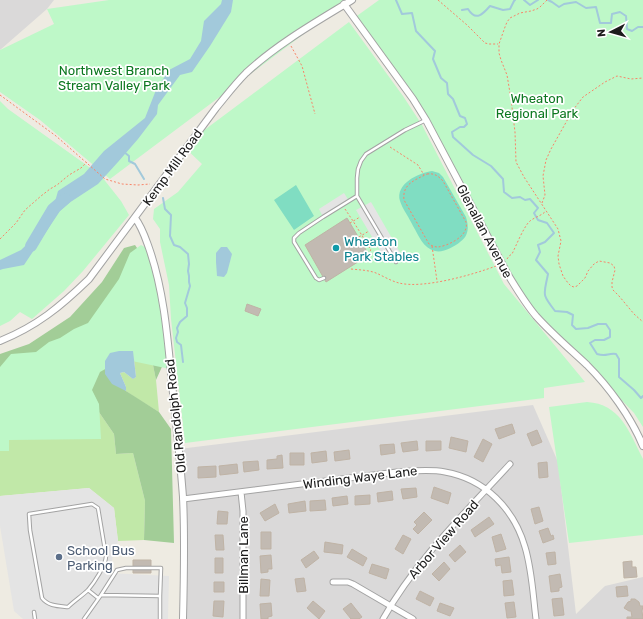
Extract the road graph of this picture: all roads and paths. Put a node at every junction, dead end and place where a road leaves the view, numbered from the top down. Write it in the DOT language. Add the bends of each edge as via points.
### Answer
graph roads {
  1 [pos="352,0"];
  2 [pos="438,0"];
  3 [pos="546,0"];
  4 [pos="344,4"];
  5 [pos="287,41"];
  6 [pos="499,44"];
  7 [pos="643,78"];
  8 [pos="0,95"];
  9 [pos="315,114"];
  10 [pos="426,120"];
  11 [pos="390,146"];
  12 [pos="87,162"];
  13 [pos="424,176"];
  14 [pos="150,184"];
  15 [pos="357,196"];
  16 [pos="542,204"];
  17 [pos="344,208"];
  18 [pos="546,210"];
  19 [pos="360,217"];
  20 [pos="135,218"];
  21 [pos="353,221"];
  22 [pos="350,223"];
  23 [pos="368,231"];
  24 [pos="362,235"];
  25 [pos="359,237"];
  26 [pos="0,239"];
  27 [pos="432,246"];
  28 [pos="368,252"];
  29 [pos="396,262"];
  30 [pos="502,263"];
  31 [pos="351,269"];
  32 [pos="324,278"];
  33 [pos="437,281"];
  34 [pos="643,322"];
  35 [pos="0,341"];
  36 [pos="642,442"];
  37 [pos="510,464"];
  38 [pos="486,490"];
  39 [pos="241,492"];
  40 [pos="183,499"];
  41 [pos="333,582"];
  42 [pos="88,590"];
  43 [pos="101,595"];
  44 [pos="160,596"];
  45 [pos="98,598"];
  46 [pos="391,606"];
  47 [pos="34,612"];
  48 [pos="35,619"];
  49 [pos="84,619"];
  50 [pos="160,619"];
  51 [pos="183,619"];
  52 [pos="243,619"];
  53 [pos="384,619"];
  54 [pos="413,619"];
  55 [pos="536,619"];
  1 -- 4 [label="street, Kemp Mill Road"];
  2 -- 6 [label="path" via="485,43"];
  3 -- 6 [label="path" via="537,9 510,18"];
  4 -- 5 [label="street, Kemp Mill Road"];
  4 -- 10 [label="street, Glenallan Avenue"];
  5 -- 9 [label="path" via="302,66"];
  5 -- 20 [label="street, Kemp Mill Road" via="267,55 229,92"];
  6 -- 16 [label="path" via="511,99 516,162"];
  7 -- 16 [label="path" via="617,76 583,97 550,149 546,160 545,195"];
  8 -- 12 [label="path"];
  10 -- 15 [label="lane" via="366,154 358,169"];
  10 -- 30 [label="street, Glenallan Avenue"];
  11 -- 13 [label="path" via="418,165"];
  12 -- 14 [label="path" via="105,178 122,184"];
  12 -- 26 [label="path" via="25,210"];
  13 -- 27 [label="path" via="407,187 404,200"];
  13 -- 27 [label="path" via="433,174 443,181 466,222 463,235 459,238 444,246"];
  15 -- 29 [label="lane"];
  15 -- 32 [label="lane" via="294,238 316,278"];
  16 -- 18 [label="path"];
  17 -- 21 [label="path"];
  18 -- 30 [label="path" via="530,220 512,254"];
  18 -- 34 [label="path" via="561,237 559,264 568,283 577,286 594,264 599,261 610,263 615,270 613,290"];
  19 -- 21 [label="path"];
  20 -- 35 [label="street, Kemp Mill Road" via="89,279 73,295 40,321"];
  20 -- 40 [label="street, Old Randolph Road" via="141,226 161,291"];
  21 -- 22 [label="path"];
  21 -- 24 [label="path"];
  23 -- 24 [label="path"];
  24 -- 25 [label="path"];
  24 -- 28 [label="path" via="371,250"];
  27 -- 33 [label="path"];
  30 -- 33 [label="path" via="485,270"];
  30 -- 36 [label="street, Glenallan Avenue" via="522,297 537,316 610,391"];
  31 -- 33 [label="path" via="374,273 407,284"];
  37 -- 38 [label="street, Arbor View Road"];
  38 -- 39 [label="street, Winding Waye Lane" via="459,475 424,470"];
  38 -- 46 [label="street, Arbor View Road" via="432,548"];
  38 -- 55 [label="street, Winding Waye Lane" via="500,502 514,521 525,546"];
  39 -- 40 [label="street, Winding Waye Lane"];
  39 -- 52 [label="street, Billman Lane"];
  40 -- 51 [label="street, Old Randolph Road"];
  41 -- 46 [label="street" via="348,582"];
  42 -- 42 [label="lane" via="106,561 98,508 92,504 29,514 42,598 46,603 68,607"];
  42 -- 45 [label="lane"];
  43 -- 44 [label="lane"];
  43 -- 44 [label="lane" via="117,570 161,568"];
  43 -- 45 [label="lane"];
  44 -- 50 [label="lane"];
  45 -- 49 [label="lane"];
  46 -- 53 [label="street, Arbor View Road"];
  46 -- 54 [label="street"];
  47 -- 48 [label="lane"];
}
